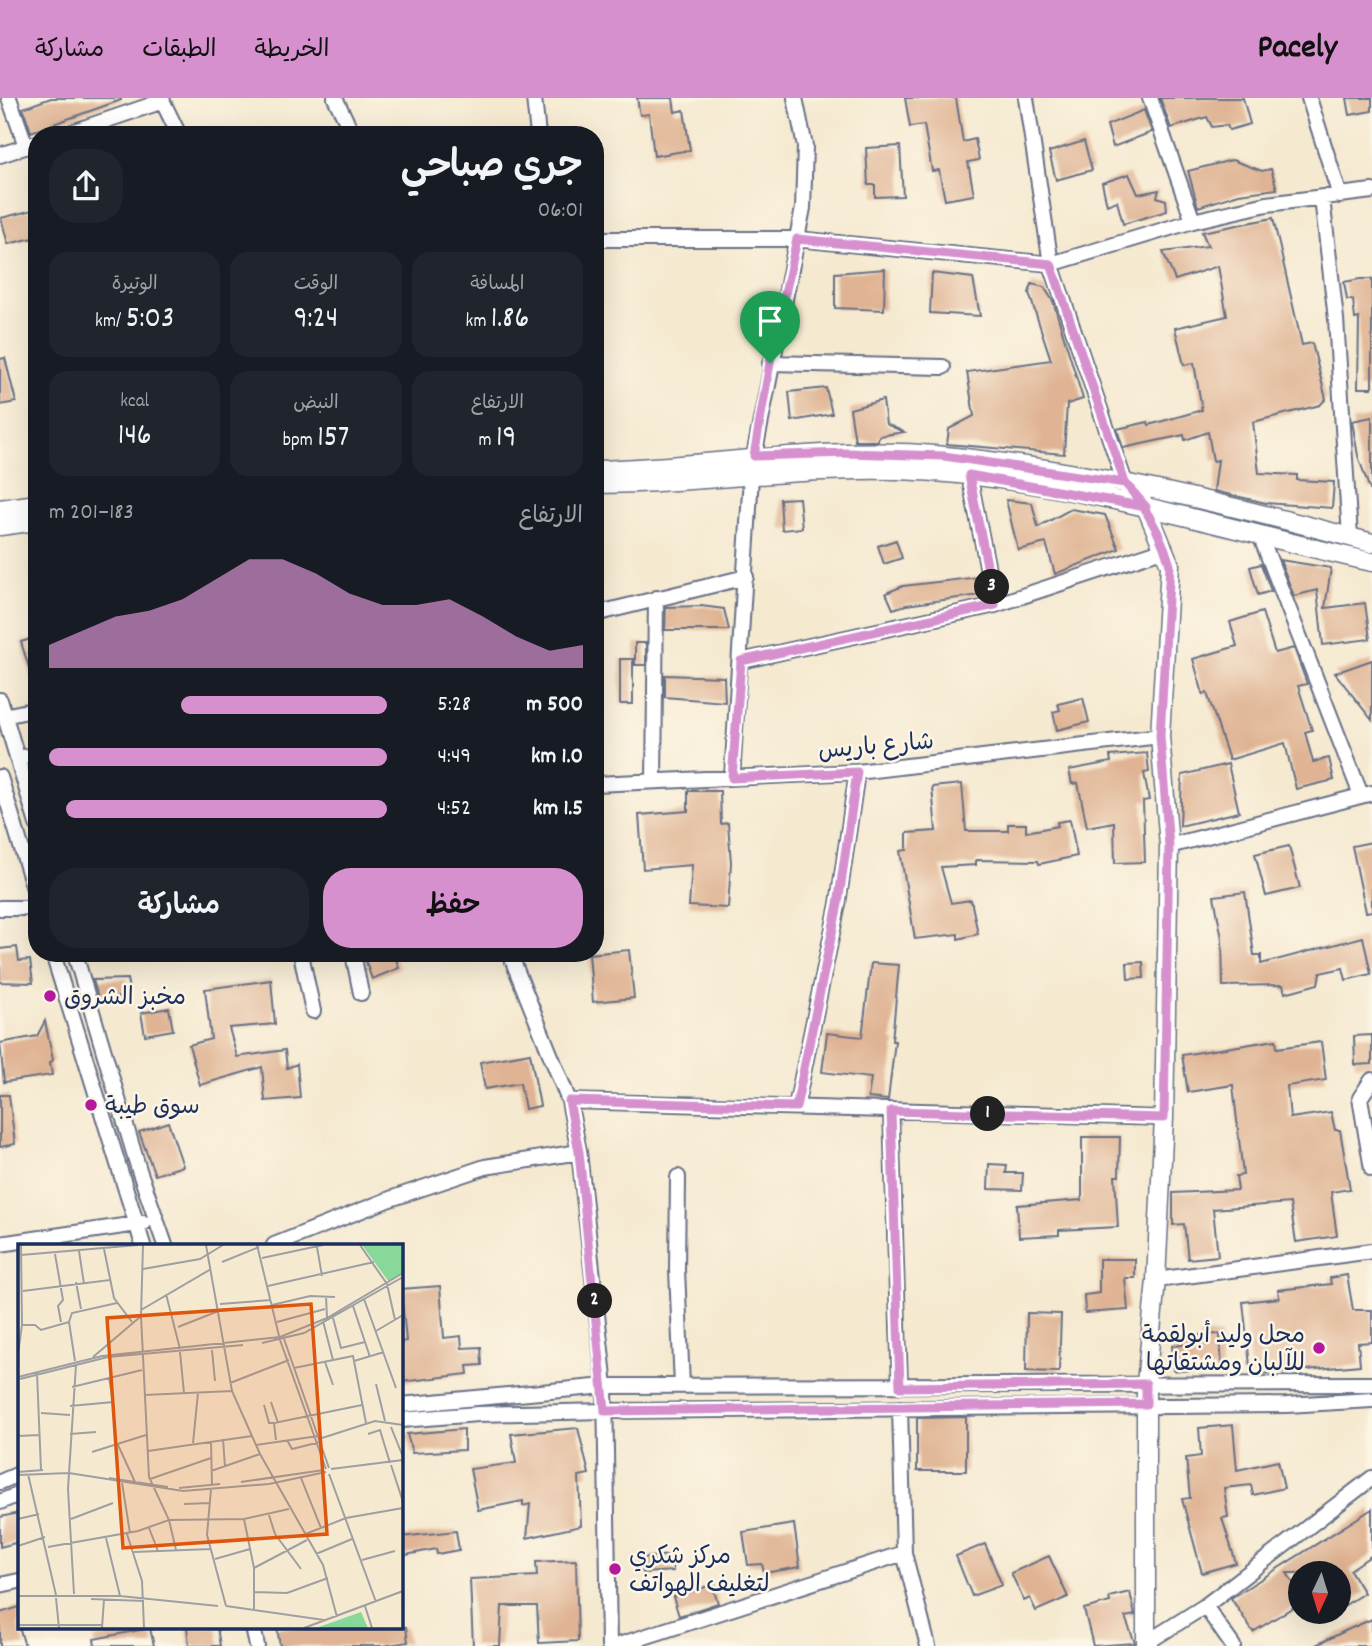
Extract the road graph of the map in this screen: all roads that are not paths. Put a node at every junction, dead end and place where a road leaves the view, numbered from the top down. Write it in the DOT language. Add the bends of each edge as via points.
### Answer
graph roads {
  1 [pos="9,98"];
  2 [pos="335,98"];
  3 [pos="534,98"];
  4 [pos="795,98"];
  5 [pos="1026,98"];
  6 [pos="1150,98"];
  7 [pos="1310,98"];
  8 [pos="162,99"];
  9 [pos="88,126"];
  10 [pos="175,126"];
  11 [pos="349,126"];
  12 [pos="537,126"];
  13 [pos="28,137"];
  14 [pos="28,146"];
  15 [pos="0,155"];
  16 [pos="1372,191"];
  17 [pos="1340,195"];
  18 [pos="1322,198"];
  19 [pos="1193,221"];
  20 [pos="604,239"];
  21 [pos="797,239"];
  22 [pos="1051,264"];
  23 [pos="770,363"];
  24 [pos="943,367"];
  25 [pos="754,456"];
  26 [pos="604,470"];
  27 [pos="969,475"];
  28 [pos="751,476"];
  29 [pos="1125,483"];
  30 [pos="604,484"];
  31 [pos="28,505"];
  32 [pos="1146,507"];
  33 [pos="0,509"];
  34 [pos="28,522"];
  35 [pos="0,526"];
  36 [pos="1260,535"];
  37 [pos="1350,537"];
  38 [pos="1372,543"];
  39 [pos="1165,549"];
  40 [pos="1372,562"];
  41 [pos="746,577"];
  42 [pos="656,598"];
  43 [pos="995,605"];
  44 [pos="604,612"];
  45 [pos="741,661"];
  46 [pos="0,700"];
  47 [pos="28,711"];
  48 [pos="4,716"];
  49 [pos="1160,736"];
  50 [pos="28,756"];
  51 [pos="17,758"];
  52 [pos="857,772"];
  53 [pos="0,778"];
  54 [pos="732,778"];
  55 [pos="654,781"];
  56 [pos="604,784"];
  57 [pos="28,794"];
  58 [pos="1367,794"];
  59 [pos="1169,846"];
  60 [pos="28,870"];
  61 [pos="0,908"];
  62 [pos="28,908"];
  63 [pos="55,962"];
  64 [pos="77,962"];
  65 [pos="303,962"];
  66 [pos="355,962"];
  67 [pos="513,962"];
  68 [pos="361,993"];
  69 [pos="313,1011"];
  70 [pos="1372,1080"];
  71 [pos="569,1101"];
  72 [pos="796,1107"];
  73 [pos="891,1111"];
  74 [pos="1164,1118"];
  75 [pos="579,1152"];
  76 [pos="1372,1168"];
  77 [pos="678,1177"];
  78 [pos="157,1222"];
  79 [pos="137,1225"];
  80 [pos="0,1244"];
  81 [pos="143,1244"];
  82 [pos="166,1244"];
  83 [pos="277,1244"];
  84 [pos="1372,1251"];
  85 [pos="1156,1280"];
  86 [pos="1146,1384"];
  87 [pos="1372,1384"];
  88 [pos="604,1386"];
  89 [pos="682,1387"];
  90 [pos="900,1387"];
  91 [pos="1372,1400"];
  92 [pos="1146,1404"];
  93 [pos="402,1405"];
  94 [pos="900,1408"];
  95 [pos="605,1411"];
  96 [pos="402,1420"];
  97 [pos="18,1474"];
  98 [pos="1372,1478"];
  99 [pos="0,1482"];
  100 [pos="18,1494"];
  101 [pos="0,1502"];
  102 [pos="904,1553"];
  103 [pos="18,1581"];
  104 [pos="0,1585"];
  105 [pos="1205,1606"];
  106 [pos="253,1628"];
  107 [pos="1146,1644"];
  108 [pos="257,1646"];
  109 [pos="609,1646"];
  110 [pos="616,1646"];
  111 [pos="929,1646"];
  112 [pos="1233,1646"];
  1 -- 13 [label="street"];
  2 -- 11 [label="street"];
  3 -- 12 [label="street"];
  4 -- 21 [label="street" via="805,176"];
  5 -- 22 [label="street"];
  6 -- 19 [label="street"];
  7 -- 17 [label="street"];
  8 -- 9 [label="street"];
  8 -- 10 [label="street"];
  14 -- 15 [label="street"];
  16 -- 17 [label="street"];
  17 -- 18 [label="street"];
  18 -- 19 [label="street" via="1267,204"];
  18 -- 37 [label="street" via="1336,319"];
  19 -- 22 [label="street"];
  20 -- 21 [label="street"];
  21 -- 22 [label="street"];
  21 -- 23 [label="street"];
  22 -- 29 [label="street"];
  23 -- 24 [label="street"];
  23 -- 25 [label="street"];
  25 -- 26 [label="street" via="700,465"];
  25 -- 29 [label="street" via="944,456"];
  27 -- 28 [label="street" via="825,470"];
  27 -- 32 [label="street"];
  27 -- 43 [label="street"];
  28 -- 30 [label="street"];
  28 -- 41 [label="street"];
  29 -- 32 [label="street"];
  29 -- 37 [label="street"];
  31 -- 33 [label="street"];
  32 -- 36 [label="street"];
  32 -- 39 [label="street"];
  34 -- 35 [label="street"];
  36 -- 40 [label="street"];
  36 -- 58 [label="street"];
  37 -- 38 [label="street"];
  39 -- 43 [label="street"];
  39 -- 49 [label="street" via="1170,565"];
  41 -- 42 [label="street"];
  41 -- 45 [label="street"];
  42 -- 44 [label="street"];
  42 -- 55 [label="street"];
  43 -- 45 [label="street"];
  45 -- 54 [label="street"];
  46 -- 48 [label="street"];
  47 -- 48 [label="street"];
  48 -- 51 [label="street"];
  49 -- 52 [label="street, شارع باريس"];
  49 -- 59 [label="street"];
  50 -- 51 [label="street"];
  51 -- 57 [label="street"];
  52 -- 54 [label="street, شارع باريس"];
  52 -- 72 [label="street" via="838,904"];
  53 -- 60 [label="street"];
  54 -- 55 [label="street, شارع باريس"];
  55 -- 56 [label="street, شارع باريس"];
  58 -- 59 [label="street"];
  59 -- 74 [label="street"];
  61 -- 62 [label="street"];
  63 -- 79 [label="street"];
  64 -- 78 [label="street"];
  65 -- 69 [label="street"];
  66 -- 68 [label="street"];
  67 -- 71 [label="street"];
  70 -- 76 [label="street" via="1360,1098"];
  71 -- 72 [label="street"];
  71 -- 75 [label="street"];
  72 -- 73 [label="street"];
  73 -- 74 [label="street"];
  73 -- 90 [label="street"];
  74 -- 85 [label="street"];
  75 -- 83 [label="street" via="485,1167"];
  75 -- 88 [label="street"];
  77 -- 89 [label="street"];
  78 -- 79 [label="street"];
  78 -- 82 [label="street"];
  79 -- 80 [label="street"];
  79 -- 81 [label="street"];
  84 -- 85 [label="street"];
  85 -- 86 [label="street"];
  86 -- 87 [label="street"];
  86 -- 90 [label="street"];
  86 -- 92 [label="street"];
  88 -- 89 [label="street"];
  88 -- 93 [label="street"];
  88 -- 95 [label="street"];
  89 -- 90 [label="street"];
  91 -- 92 [label="street"];
  92 -- 94 [label="street"];
  92 -- 107 [label="street"];
  94 -- 95 [label="street"];
  94 -- 102 [label="street"];
  95 -- 96 [label="street"];
  95 -- 109 [label="street"];
  97 -- 99 [label="street"];
  98 -- 105 [label="street"];
  100 -- 101 [label="street"];
  102 -- 110 [label="street"];
  102 -- 111 [label="street"];
  103 -- 104 [label="street"];
  105 -- 107 [label="street"];
  105 -- 112 [label="street"];
  106 -- 108 [label="street"];
}
